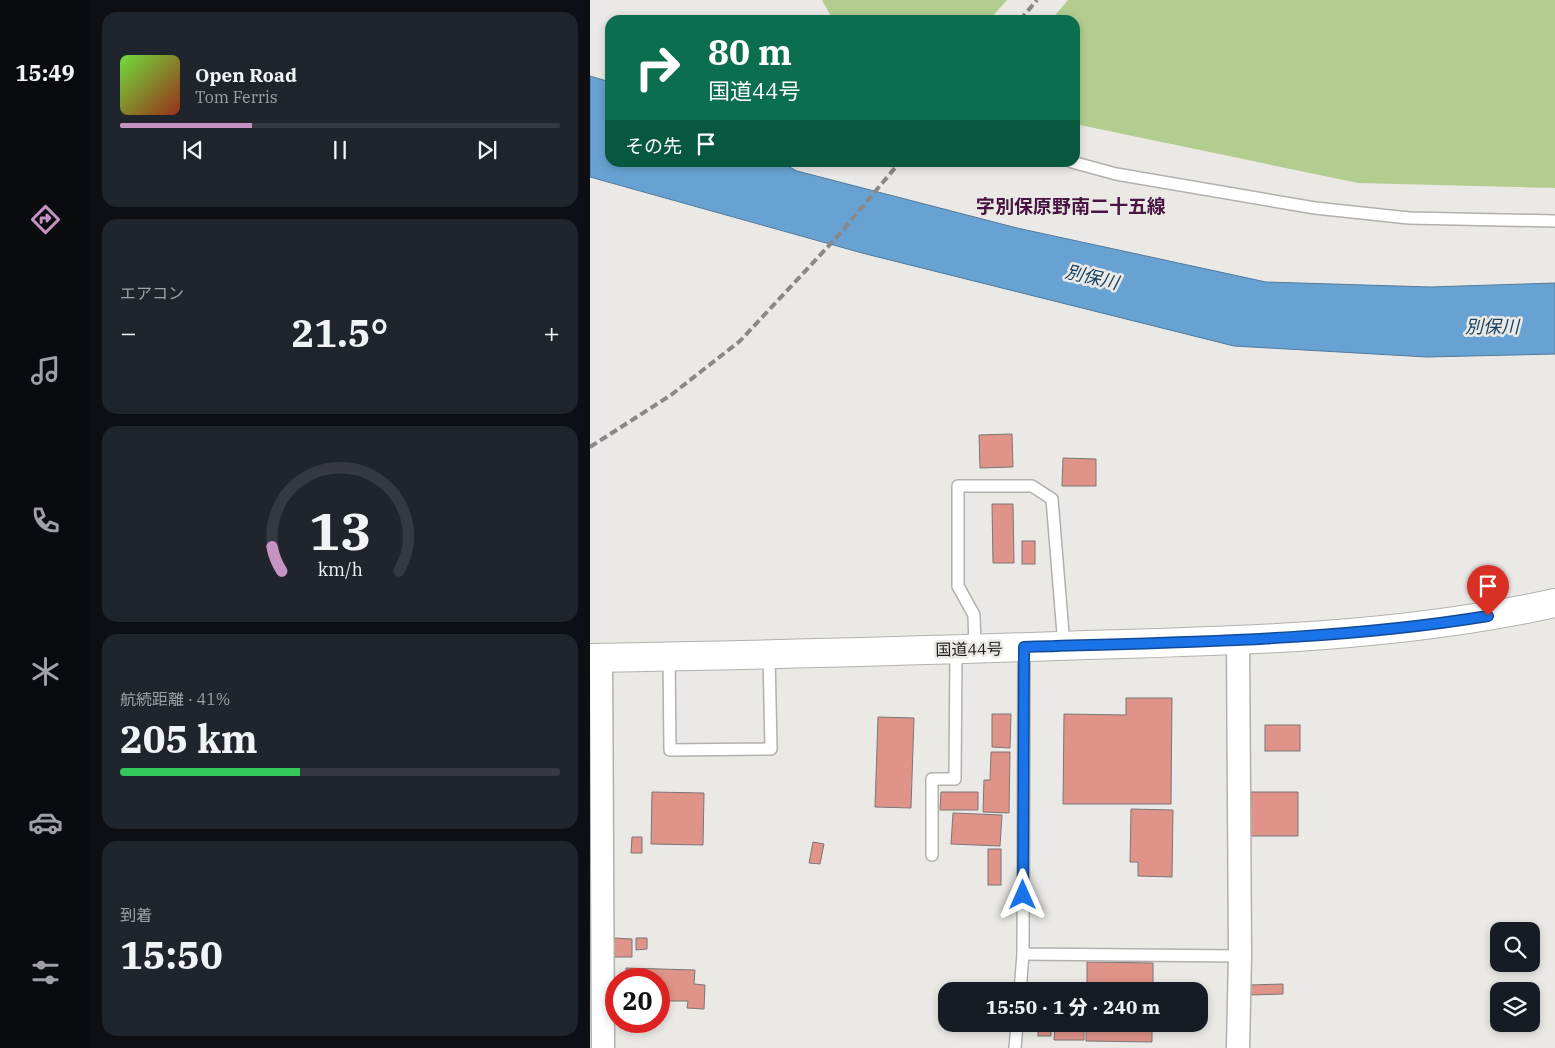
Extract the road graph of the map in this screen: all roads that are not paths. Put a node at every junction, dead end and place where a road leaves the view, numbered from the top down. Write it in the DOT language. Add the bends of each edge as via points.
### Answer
graph roads {
  1 [pos="1080,164"];
  2 [pos="1555,221"];
  3 [pos="1555,603"];
  4 [pos="1238,641"];
  5 [pos="1064,646"];
  6 [pos="1024,647"];
  7 [pos="965,649"];
  8 [pos="769,654"];
  9 [pos="669,656"];
  10 [pos="595,658"];
  11 [pos="932,855"];
  12 [pos="1023,954"];
  13 [pos="1240,956"];
  14 [pos="1021,982"];
  15 [pos="1016,1032"];
  16 [pos="603,1048"];
  17 [pos="1015,1048"];
  18 [pos="1238,1048"];
  1 -- 2 [label="lane" via="1116,174 1315,208 1409,218"];
  3 -- 4 [label="highway, 国道44号" via="1357,633"];
  4 -- 5 [label="highway, 国道44号"];
  4 -- 13 [label="street"];
  5 -- 6 [label="highway, 国道44号"];
  5 -- 7 [label="lane" via="1052,499 1032,486 958,486 958,586 974,615"];
  6 -- 7 [label="highway, 国道44号"];
  6 -- 12 [label="lane"];
  7 -- 8 [label="highway, 国道44号"];
  7 -- 11 [label="lane" via="955,779 932,779"];
  8 -- 9 [label="highway, 国道44号"];
  8 -- 9 [label="lane" via="771,749 670,750"];
  9 -- 10 [label="highway, 国道44号"];
  10 -- 16 [label="street"];
  12 -- 13 [label="lane"];
  12 -- 14 [label="lane"];
  13 -- 18 [label="street"];
  15 -- 17 [label="lane"];
}
